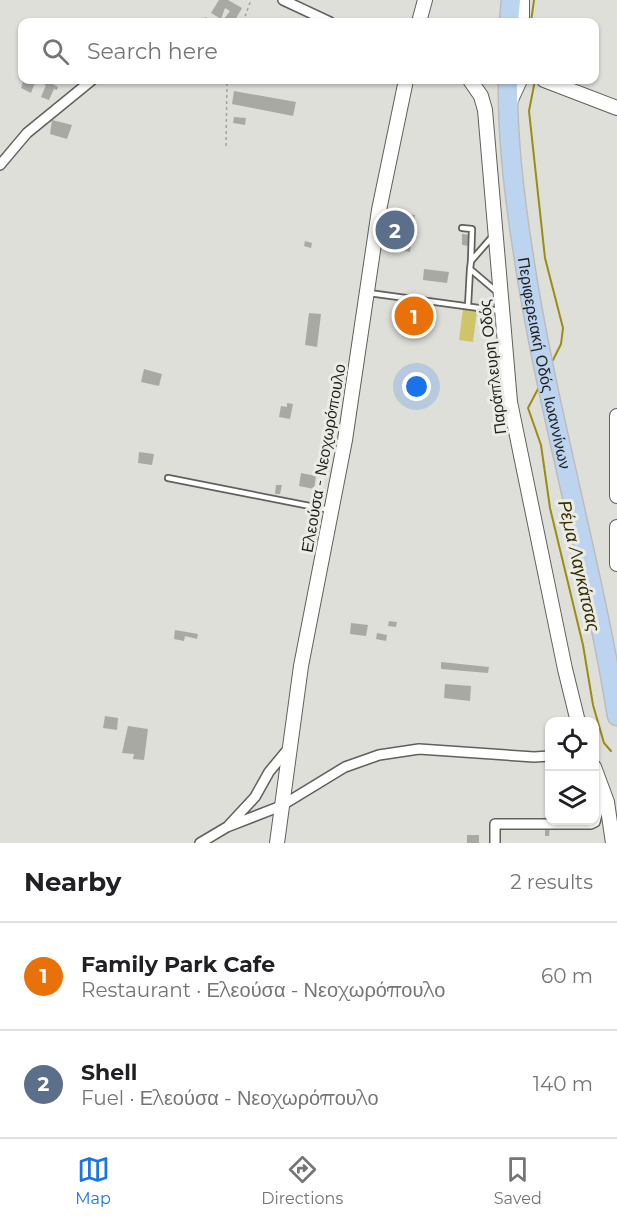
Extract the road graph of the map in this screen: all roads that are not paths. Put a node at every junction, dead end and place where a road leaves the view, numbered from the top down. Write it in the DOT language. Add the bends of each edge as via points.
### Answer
graph roads {
  1 [pos="283,0"];
  2 [pos="425,0"];
  3 [pos="511,0"];
  4 [pos="522,0"];
  5 [pos="321,18"];
  6 [pos="420,18"];
  7 [pos="509,18"];
  8 [pos="522,18"];
  9 [pos="87,84"];
  10 [pos="405,84"];
  11 [pos="473,84"];
  12 [pos="508,84"];
  13 [pos="518,84"];
  14 [pos="554,84"];
  15 [pos="617,108"];
  16 [pos="508,110"];
  17 [pos="0,165"];
  18 [pos="462,228"];
  19 [pos="495,232"];
  20 [pos="471,261"];
  21 [pos="470,269"];
  22 [pos="367,292"];
  23 [pos="501,296"];
  24 [pos="468,306"];
  25 [pos="502,311"];
  26 [pos="617,416"];
  27 [pos="168,478"];
  28 [pos="617,496"];
  29 [pos="333,510"];
  30 [pos="617,527"];
  31 [pos="617,564"];
  32 [pos="617,716"];
  33 [pos="577,717"];
  34 [pos="289,748"];
  35 [pos="545,756"];
  36 [pos="596,771"];
  37 [pos="605,794"];
  38 [pos="282,806"];
  39 [pos="227,827"];
  40 [pos="200,843"];
  41 [pos="277,843"];
  42 [pos="495,843"];
  43 [pos="613,843"];
  1 -- 5 [label="street"];
  2 -- 6 [label="street"];
  3 -- 7 [label="highway"];
  4 -- 8 [label="street"];
  9 -- 17 [label="street" via="27,134"];
  10 -- 22 [label="street, Ελεούσα - Νεοχωρόπουλο"];
  11 -- 19 [label="street, Παράπλευρη Οδός" via="484,106"];
  12 -- 16 [label="highway, Περιφερειακή Οδός Ιωαννίνων"];
  13 -- 16 [label="street"];
  14 -- 15 [label="street"];
  16 -- 32 [label="highway, Περιφερειακή Οδός Ιωαννίνων" via="517,212 533,317 605,644"];
  18 -- 20 [label="lane" via="472,229"];
  19 -- 20 [label="lane"];
  19 -- 23 [label="street, Παράπλευρη Οδός"];
  20 -- 21 [label="lane"];
  21 -- 23 [label="lane"];
  21 -- 24 [label="lane"];
  22 -- 24 [label="lane"];
  22 -- 29 [label="street, Ελεούσα - Νεοχωρόπουλο"];
  23 -- 25 [label="street, Παράπλευρη Οδός"];
  24 -- 25 [label="lane"];
  25 -- 33 [label="street, Παράπλευρη Οδός" via="510,402"];
  26 -- 28 [label="street"];
  27 -- 29 [label="lane"];
  29 -- 34 [label="street, Ελεούσα - Νεοχωρόπουλο" via="303,655"];
  30 -- 31 [label="street"];
  34 -- 38 [label="street, Ελεούσα - Νεοχωρόπουλο"];
  34 -- 39 [label="street" via="255,797"];
  35 -- 38 [label="street" via="419,749 379,755 345,767"];
  36 -- 37 [label="street"];
  37 -- 42 [label="street" via="591,824 495,824"];
  37 -- 43 [label="street"];
  38 -- 39 [label="street"];
  38 -- 41 [label="street, Ελεούσα - Νεοχωρόπουλο"];
  39 -- 40 [label="street"];
}
